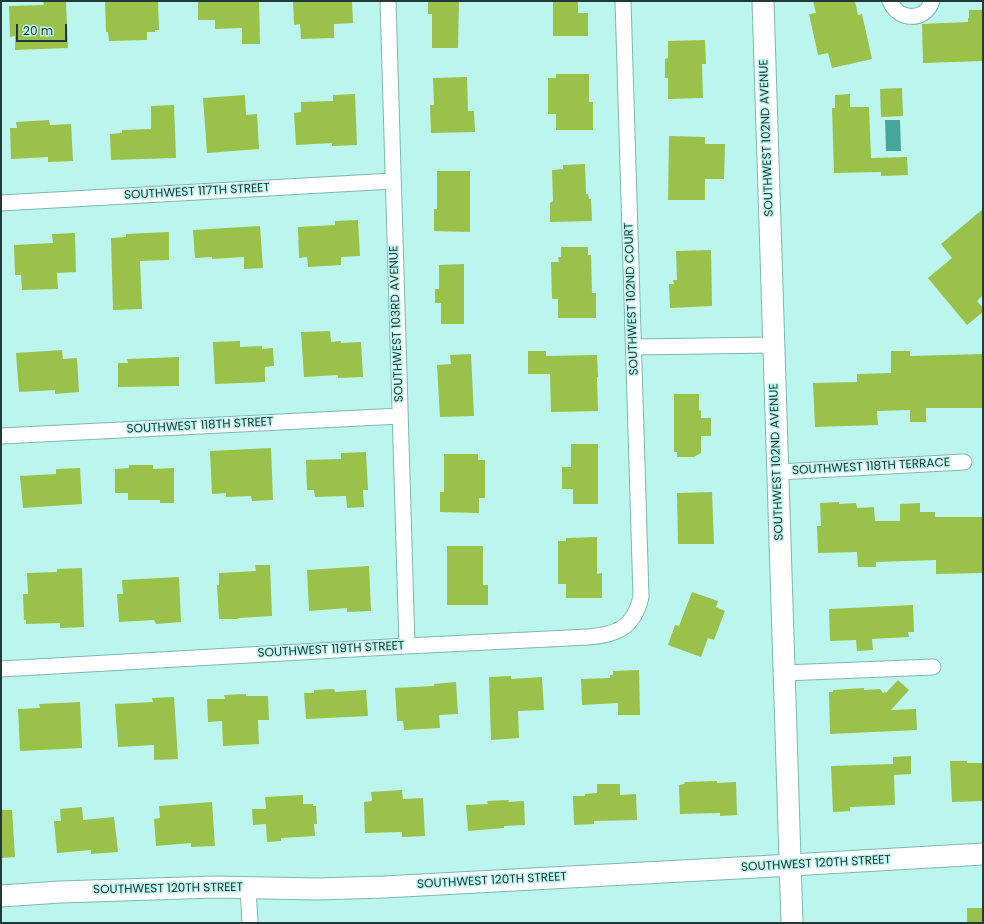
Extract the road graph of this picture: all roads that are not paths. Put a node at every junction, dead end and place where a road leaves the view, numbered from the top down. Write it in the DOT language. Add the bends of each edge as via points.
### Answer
graph roads {
  1 [pos="388,1"];
  2 [pos="624,1"];
  3 [pos="763,1"];
  4 [pos="890,1"];
  5 [pos="932,1"];
  6 [pos="393,181"];
  7 [pos="1,203"];
  8 [pos="774,345"];
  9 [pos="634,348"];
  10 [pos="400,416"];
  11 [pos="1,436"];
  12 [pos="964,462"];
  13 [pos="778,472"];
  14 [pos="641,598"];
  15 [pos="407,646"];
  16 [pos="933,667"];
  17 [pos="1,669"];
  18 [pos="784,673"];
  19 [pos="983,854"];
  20 [pos="789,865"];
  21 [pos="248,888"];
  22 [pos="1,896"];
  23 [pos="250,923"];
  24 [pos="792,923"];
  1 -- 6 [label="street, SOUTHWEST 103RD AVENUE"];
  2 -- 9 [label="street, SOUTHWEST 102ND COURT"];
  3 -- 8 [label="street, SOUTHWEST 102ND AVENUE"];
  4 -- 5 [label="street" via="894,8 906,16 927,10"];
  6 -- 7 [label="street, SOUTHWEST 117TH STREET"];
  6 -- 10 [label="street, SOUTHWEST 103RD AVENUE"];
  8 -- 9 [label="street"];
  8 -- 13 [label="street, SOUTHWEST 102ND AVENUE"];
  9 -- 14 [label="street, SOUTHWEST 102ND COURT"];
  10 -- 11 [label="street, SOUTHWEST 118TH STREET"];
  10 -- 15 [label="street, SOUTHWEST 103RD AVENUE"];
  12 -- 13 [label="street, SOUTHWEST 118TH TERRACE"];
  13 -- 18 [label="street, SOUTHWEST 102ND AVENUE"];
  14 -- 15 [label="street, SOUTHWEST 119TH STREET" via="628,624 606,635"];
  15 -- 17 [label="street, SOUTHWEST 119TH STREET"];
  16 -- 18 [label="street"];
  18 -- 20 [label="street, SOUTHWEST 102ND AVENUE"];
  19 -- 20 [label="street, SOUTHWEST 120TH STREET"];
  20 -- 21 [label="street, SOUTHWEST 120TH STREET" via="384,887"];
  20 -- 24 [label="street, SOUTHWEST 102ND AVENUE"];
  21 -- 22 [label="street, SOUTHWEST 120TH STREET" via="215,887"];
  21 -- 23 [label="street"];
}
